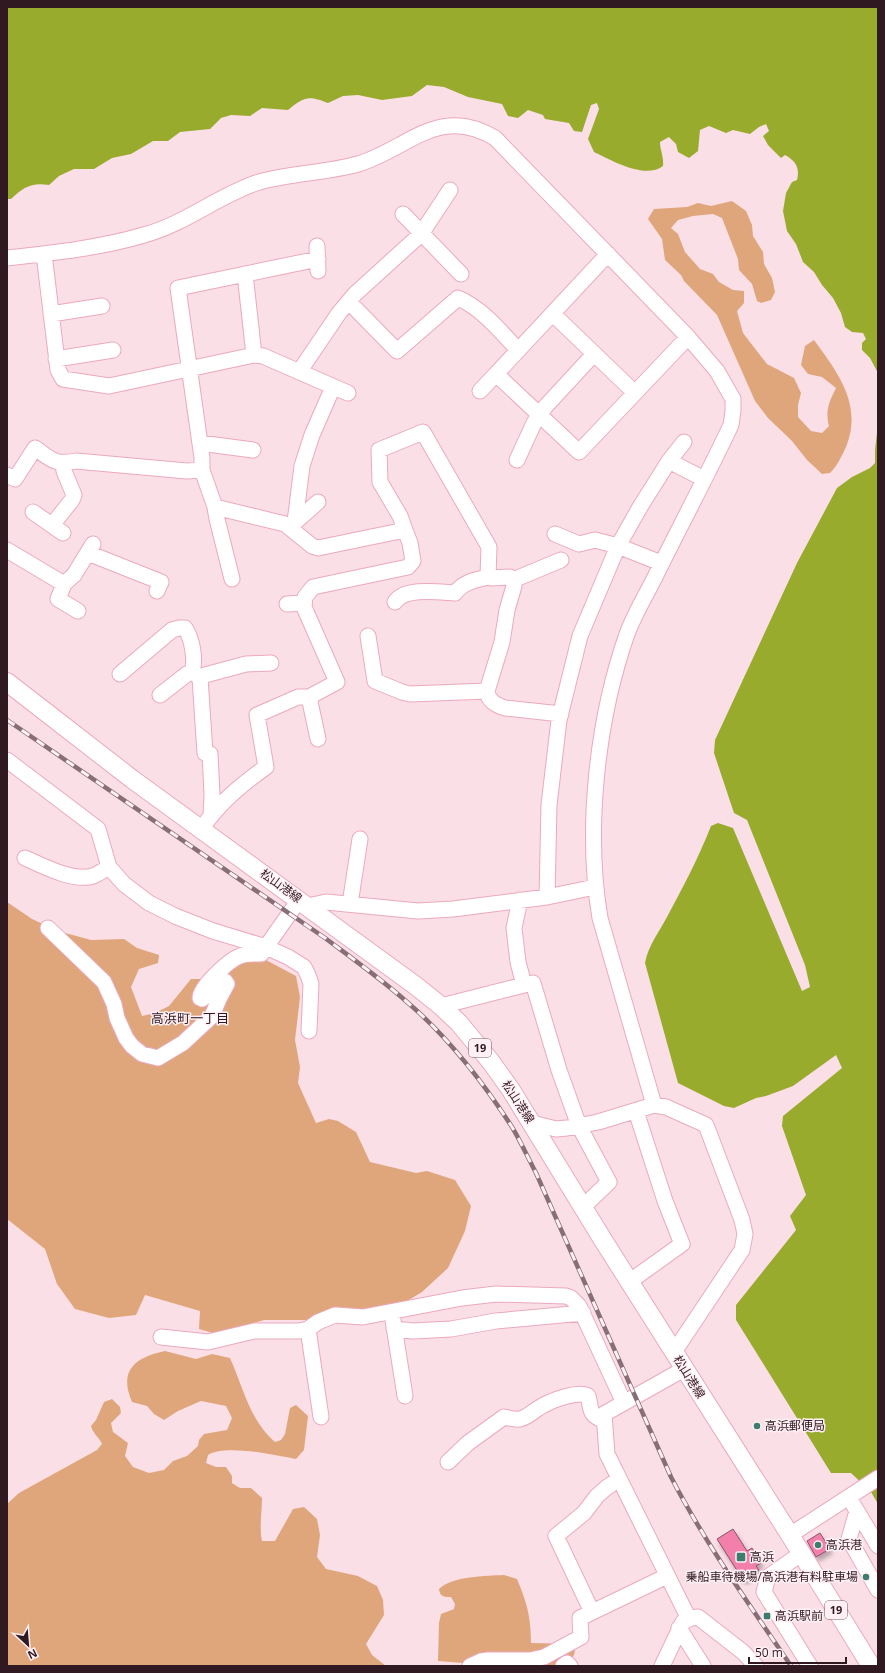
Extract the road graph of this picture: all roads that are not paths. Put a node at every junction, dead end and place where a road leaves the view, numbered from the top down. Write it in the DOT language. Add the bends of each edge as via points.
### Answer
graph roads {
  1 [pos="450,190"];
  2 [pos="403,214"];
  3 [pos="421,234"];
  4 [pos="44,254"];
  5 [pos="608,254"];
  6 [pos="7,258"];
  7 [pos="318,259"];
  8 [pos="245,274"];
  9 [pos="461,274"];
  10 [pos="349,302"];
  11 [pos="102,306"];
  12 [pos="51,314"];
  13 [pos="553,314"];
  14 [pos="688,337"];
  15 [pos="113,350"];
  16 [pos="518,350"];
  17 [pos="594,354"];
  18 [pos="254,355"];
  19 [pos="56,359"];
  20 [pos="189,369"];
  21 [pos="299,372"];
  22 [pos="496,374"];
  23 [pos="333,387"];
  24 [pos="480,391"];
  25 [pos="348,393"];
  26 [pos="635,393"];
  27 [pos="539,415"];
  28 [pos="684,442"];
  29 [pos="200,443"];
  30 [pos="254,450"];
  31 [pos="517,460"];
  32 [pos="669,461"];
  33 [pos="63,464"];
  34 [pos="202,470"];
  35 [pos="704,479"];
  36 [pos="10,481"];
  37 [pos="318,502"];
  38 [pos="216,506"];
  39 [pos="34,512"];
  40 [pos="292,525"];
  41 [pos="405,530"];
  42 [pos="555,534"];
  43 [pos="618,546"];
  44 [pos="7,550"];
  45 [pos="561,560"];
  46 [pos="662,563"];
  47 [pos="488,577"];
  48 [pos="232,579"];
  49 [pos="513,580"];
  50 [pos="64,584"];
  51 [pos="157,591"];
  52 [pos="395,602"];
  53 [pos="304,603"];
  54 [pos="287,604"];
  55 [pos="78,611"];
  56 [pos="368,636"];
  57 [pos="271,663"];
  58 [pos="120,674"];
  59 [pos="196,675"];
  60 [pos="7,682"];
  61 [pos="487,691"];
  62 [pos="160,696"];
  63 [pos="309,697"];
  64 [pos="561,714"];
  65 [pos="318,739"];
  66 [pos="7,760"];
  67 [pos="206,822"];
  68 [pos="360,839"];
  69 [pos="25,858"];
  70 [pos="109,867"];
  71 [pos="595,887"];
  72 [pos="547,897"];
  73 [pos="520,900"];
  74 [pos="304,903"];
  75 [pos="350,904"];
  76 [pos="48,928"];
  77 [pos="266,947"];
  78 [pos="524,985"];
  79 [pos="441,1006"];
  80 [pos="309,1031"];
  81 [pos="654,1105"];
  82 [pos="636,1111"];
  83 [pos="532,1123"];
  84 [pos="579,1126"];
  85 [pos="583,1207"];
  86 [pos="629,1282"];
  87 [pos="392,1312"];
  88 [pos="583,1313"];
  89 [pos="308,1329"];
  90 [pos="394,1329"];
  91 [pos="161,1337"];
  92 [pos="674,1352"];
  93 [pos="684,1369"];
  94 [pos="405,1396"];
  95 [pos="624,1402"];
  96 [pos="321,1417"];
  97 [pos="604,1422"];
  98 [pos="448,1462"];
  99 [pos="878,1478"];
  100 [pos="619,1479"];
  101 [pos="848,1496"];
  102 [pos="857,1511"];
  103 [pos="790,1535"];
  104 [pos="878,1546"];
  105 [pos="802,1553"];
  106 [pos="666,1576"];
  107 [pos="878,1590"];
  108 [pos="592,1612"];
  109 [pos="684,1624"];
  110 [pos="470,1666"];
  111 [pos="563,1666"];
  112 [pos="570,1666"];
  113 [pos="662,1666"];
  114 [pos="703,1666"];
  115 [pos="756,1666"];
  116 [pos="810,1666"];
  117 [pos="871,1666"];
  1 -- 3 [label="street"];
  2 -- 3 [label="street"];
  3 -- 9 [label="street"];
  3 -- 10 [label="street"];
  4 -- 5 [label="street" via="145,235 179,222 226,196 260,182 356,164 373,159 430,130 458,125 483,131 495,138"];
  4 -- 6 [label="street"];
  4 -- 12 [label="street"];
  5 -- 13 [label="street"];
  5 -- 14 [label="street"];
  7 -- 8 [label="street"];
  8 -- 18 [label="street"];
  8 -- 20 [label="street" via="178,288"];
  10 -- 16 [label="street" via="397,351 458,298 471,304 489,319"];
  10 -- 21 [label="street"];
  11 -- 12 [label="street"];
  12 -- 19 [label="street"];
  13 -- 16 [label="street"];
  13 -- 17 [label="street"];
  14 -- 26 [label="street"];
  14 -- 35 [label="street" via="717,371 732,399 730,425"];
  15 -- 19 [label="street"];
  16 -- 22 [label="street"];
  17 -- 26 [label="street"];
  17 -- 27 [label="street"];
  18 -- 20 [label="street"];
  18 -- 21 [label="street" via="263,356"];
  19 -- 20 [label="street" via="63,379 109,386"];
  20 -- 29 [label="street"];
  21 -- 23 [label="street"];
  22 -- 24 [label="street"];
  22 -- 27 [label="street"];
  23 -- 25 [label="street"];
  23 -- 40 [label="street" via="312,435 302,466"];
  26 -- 27 [label="street" via="579,452"];
  27 -- 31 [label="street"];
  28 -- 32 [label="street"];
  29 -- 30 [label="street"];
  29 -- 34 [label="street"];
  32 -- 35 [label="street"];
  32 -- 43 [label="street"];
  33 -- 34 [label="street" via="76,461 186,471"];
  33 -- 36 [label="street" via="54,462 35,448"];
  33 -- 39 [label="street" via="74,495 58,529"];
  34 -- 38 [label="street"];
  35 -- 46 [label="street"];
  37 -- 40 [label="street"];
  38 -- 40 [label="street"];
  38 -- 48 [label="street"];
  40 -- 41 [label="street" via="312,546 318,548"];
  41 -- 47 [label="street" via="400,516 380,482 379,450 423,432 489,547"];
  41 -- 53 [label="street" via="413,561 408,567 313,587 305,597"];
  42 -- 43 [label="street" via="579,544 595,540"];
  43 -- 46 [label="street"];
  43 -- 64 [label="street" via="580,636"];
  44 -- 50 [label="street"];
  45 -- 49 [label="street"];
  46 -- 71 [label="street" via="627,633 607,705 598,765 594,827"];
  47 -- 49 [label="street" via="510,577"];
  47 -- 52 [label="street" via="467,582 459,586 455,593 416,592 398,598"];
  49 -- 61 [label="street" via="514,586 502,642"];
  50 -- 51 [label="street" via="74,575 90,548 161,582"];
  50 -- 55 [label="street" via="58,599"];
  53 -- 54 [label="street"];
  53 -- 63 [label="street" via="337,682"];
  56 -- 61 [label="street" via="374,681 410,694"];
  57 -- 59 [label="street" via="246,664"];
  58 -- 59 [label="street" via="172,630 185,628"];
  59 -- 62 [label="street" via="187,674"];
  59 -- 67 [label="street" via="205,753 210,754 212,794"];
  60 -- 67 [label="main road, 松山港線 / 19" via="132,779"];
  61 -- 64 [label="street" via="492,702 505,708"];
  63 -- 65 [label="street"];
  63 -- 67 [label="street" via="298,697 257,715 266,767 238,788"];
  64 -- 72 [label="street" via="549,805"];
  66 -- 70 [label="street" via="98,829"];
  67 -- 74 [label="main road, 松山港線 / 19"];
  68 -- 75 [label="street"];
  69 -- 70 [label="street" via="80,878 93,876"];
  70 -- 77 [label="street" via="124,884 175,916"];
  71 -- 72 [label="street"];
  71 -- 81 [label="street" via="600,918"];
  72 -- 73 [label="street"];
  73 -- 75 [label="street" via="418,911"];
  73 -- 78 [label="street" via="514,928"];
  74 -- 75 [label="street"];
  74 -- 77 [label="street"];
  74 -- 79 [label="main road, 松山港線 / 19"];
  76 -- 77 [label="street" via="104,982 113,999 117,1018 132,1046 142,1054 158,1058 183,1044 212,1016 227,984 225,981 202,999 200,995 215,976 238,956 248,953 261,954"];
  77 -- 80 [label="street" via="288,957 304,968 308,975 311,984"];
  78 -- 79 [label="street"];
  78 -- 84 [label="street" via="533,983"];
  79 -- 83 [label="main road, 松山港線 / 19" via="492,1062"];
  81 -- 82 [label="street"];
  81 -- 92 [label="street" via="666,1107 706,1126 745,1234 742,1250"];
  82 -- 84 [label="street"];
  82 -- 86 [label="street" via="665,1201 682,1244"];
  83 -- 84 [label="street" via="556,1129"];
  83 -- 85 [label="main road, 松山港線 / 19"];
  84 -- 85 [label="street" via="609,1182"];
  85 -- 86 [label="main road, 松山港線 / 19"];
  86 -- 92 [label="main road, 松山港線 / 19"];
  87 -- 88 [label="street" via="496,1294 566,1296 572,1298"];
  87 -- 89 [label="street" via="363,1317 335,1315"];
  87 -- 90 [label="street"];
  88 -- 90 [label="street" via="496,1321 451,1329"];
  88 -- 95 [label="street"];
  89 -- 91 [label="street" via="254,1331 208,1342"];
  89 -- 96 [label="street"];
  90 -- 94 [label="street"];
  92 -- 93 [label="main road, 松山港線 / 19"];
  93 -- 95 [label="street"];
  93 -- 103 [label="main road, 松山港線 / 19"];
  95 -- 97 [label="street" via="604,1414"];
  97 -- 98 [label="street" via="594,1417 588,1396 577,1393 543,1405 518,1420 504,1417 468,1443"];
  97 -- 100 [label="street" via="607,1454"];
  99 -- 101 [label="street"];
  100 -- 106 [label="street"];
  100 -- 108 [label="street" via="597,1496 584,1513 556,1536"];
  101 -- 102 [label="street"];
  101 -- 103 [label="street"];
  102 -- 104 [label="street"];
  102 -- 107 [label="street" via="849,1539"];
  103 -- 105 [label="main road, 松山港線 / 19"];
  105 -- 116 [label="street" via="768,1577 764,1592"];
  105 -- 117 [label="main road, 松山港線 / 19"];
  106 -- 108 [label="street"];
  106 -- 109 [label="street"];
  108 -- 110 [label="street" via="580,1618 581,1637 544,1657 530,1660 488,1660"];
  109 -- 113 [label="street"];
  109 -- 114 [label="street"];
  109 -- 115 [label="street" via="698,1617 744,1652"];
  111 -- 112 [label="street" via="567,1663"];
}
